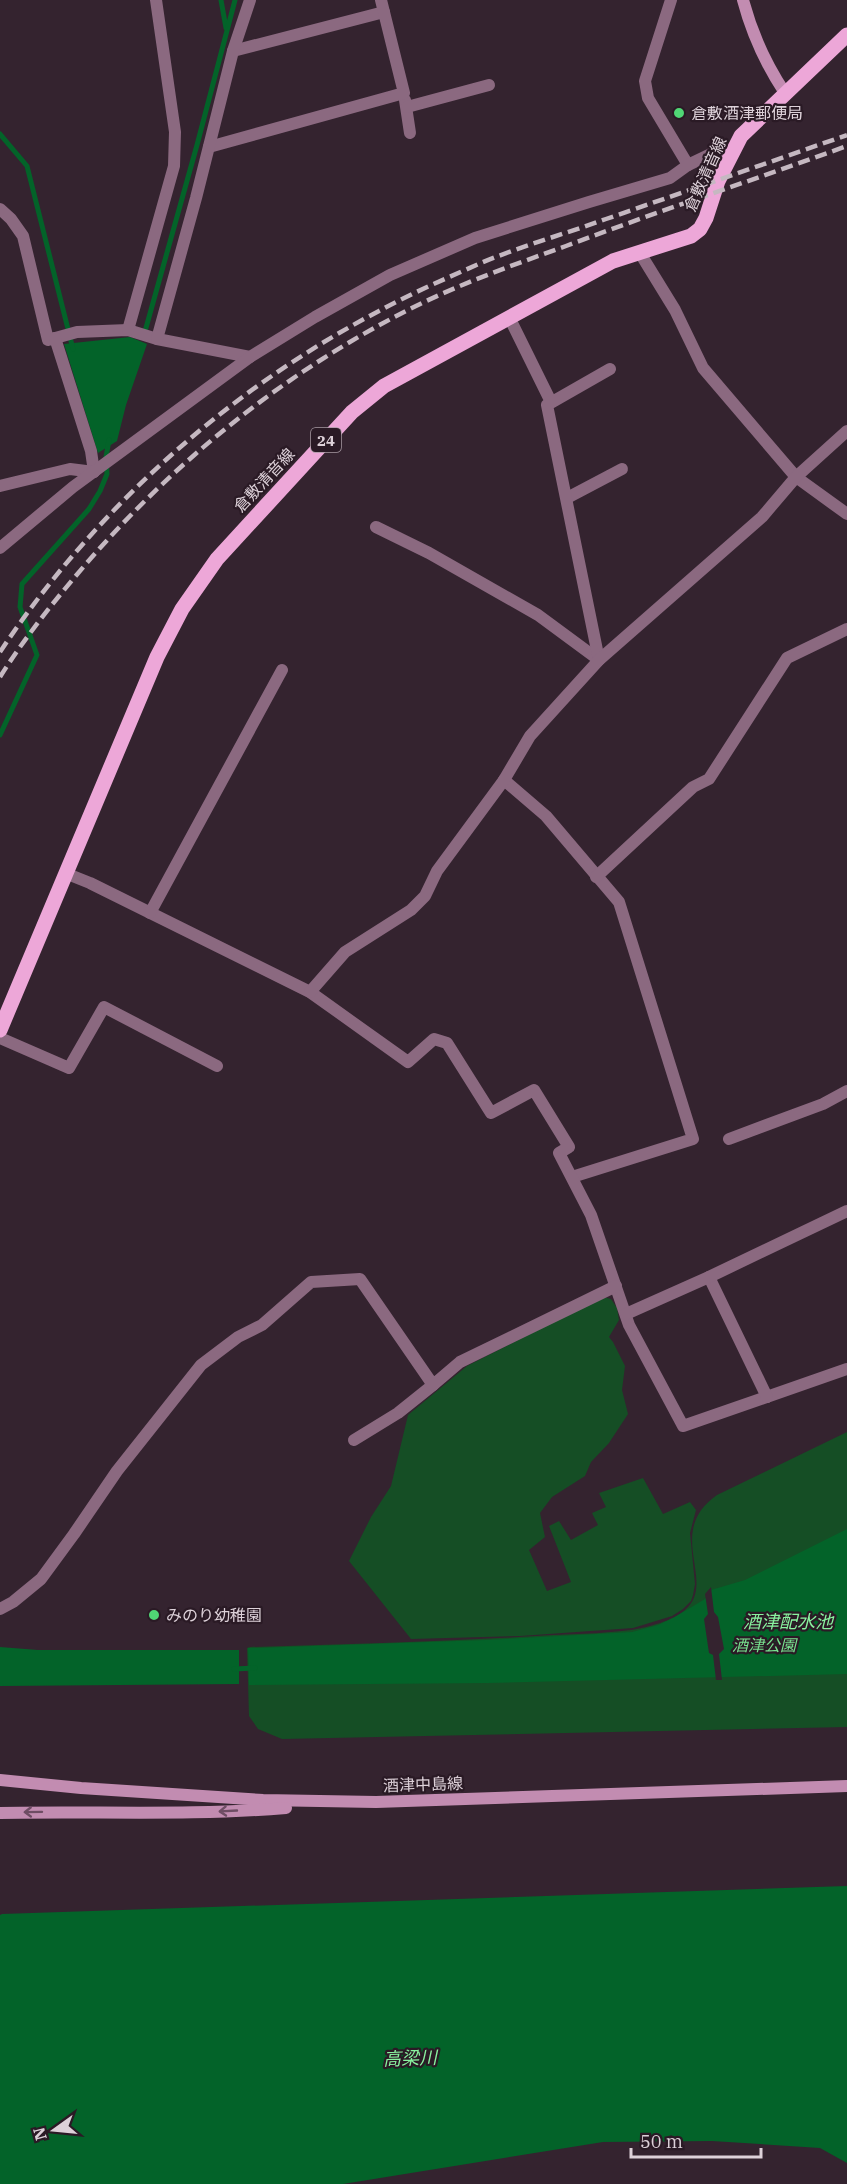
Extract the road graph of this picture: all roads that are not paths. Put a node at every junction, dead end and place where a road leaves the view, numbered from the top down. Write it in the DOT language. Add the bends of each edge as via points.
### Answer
graph roads {
  1 [pos="156,0"];
  2 [pos="250,0"];
  3 [pos="671,0"];
  4 [pos="743,0"];
  5 [pos="383,6"];
  6 [pos="847,35"];
  7 [pos="233,51"];
  8 [pos="489,85"];
  9 [pos="404,93"];
  10 [pos="785,93"];
  11 [pos="407,107"];
  12 [pos="410,133"];
  13 [pos="209,147"];
  14 [pos="731,152"];
  15 [pos="688,165"];
  16 [pos="0,209"];
  17 [pos="640,253"];
  18 [pos="510,317"];
  19 [pos="128,330"];
  20 [pos="59,337"];
  21 [pos="155,338"];
  22 [pos="250,357"];
  23 [pos="610,369"];
  24 [pos="551,402"];
  25 [pos="847,430"];
  26 [pos="622,469"];
  27 [pos="96,470"];
  28 [pos="796,477"];
  29 [pos="0,486"];
  30 [pos="567,498"];
  31 [pos="847,514"];
  32 [pos="376,527"];
  33 [pos="0,548"];
  34 [pos="847,630"];
  35 [pos="599,660"];
  36 [pos="282,670"];
  37 [pos="504,780"];
  38 [pos="64,873"];
  39 [pos="596,877"];
  40 [pos="150,913"];
  41 [pos="310,992"];
  42 [pos="0,1030"];
  43 [pos="0,1038"];
  44 [pos="217,1066"];
  45 [pos="846,1096"];
  46 [pos="729,1139"];
  47 [pos="572,1177"];
  48 [pos="847,1211"];
  49 [pos="709,1277"];
  50 [pos="616,1286"];
  51 [pos="626,1314"];
  52 [pos="847,1369"];
  53 [pos="433,1385"];
  54 [pos="767,1397"];
  55 [pos="354,1440"];
  56 [pos="0,1609"];
  57 [pos="0,1780"];
  58 [pos="847,1786"];
  59 [pos="350,1802"];
  60 [pos="0,1813"];
  1 -- 19 [label="street" via="175,132 174,166"];
  2 -- 7 [label="street"];
  3 -- 15 [label="street" via="645,81 648,98"];
  4 -- 10 [label="main road" via="764,59"];
  5 -- 7 [label="street"];
  5 -- 9 [label="street"];
  6 -- 10 [label="main road, 倉敷清音線 / 24"];
  7 -- 13 [label="street"];
  8 -- 11 [label="street"];
  9 -- 11 [label="street"];
  9 -- 13 [label="street"];
  10 -- 14 [label="main road, 倉敷清音線 / 24" via="741,136"];
  11 -- 12 [label="street"];
  13 -- 21 [label="street"];
  14 -- 15 [label="street" via="711,154"];
  14 -- 17 [label="main road, 倉敷清音線 / 24" via="700,229 691,236"];
  15 -- 22 [label="street" via="670,178 475,238 390,275"];
  16 -- 20 [label="street" via="23,236 48,340"];
  17 -- 18 [label="main road, 倉敷清音線 / 24" via="613,261"];
  17 -- 28 [label="street" via="675,310 703,368"];
  18 -- 24 [label="street"];
  18 -- 38 [label="main road, 倉敷清音線 / 24" via="367,398 217,559 182,609 157,657"];
  19 -- 20 [label="street" via="76,332"];
  19 -- 21 [label="street"];
  20 -- 27 [label="street"];
  21 -- 22 [label="street"];
  22 -- 27 [label="street"];
  23 -- 24 [label="street"];
  24 -- 30 [label="street" via="547,405"];
  25 -- 28 [label="street"];
  26 -- 30 [label="street"];
  27 -- 29 [label="street" via="70,469"];
  27 -- 33 [label="street"];
  28 -- 31 [label="street"];
  28 -- 35 [label="street" via="762,517"];
  30 -- 35 [label="street"];
  32 -- 35 [label="street" via="538,615"];
  34 -- 39 [label="street" via="787,658 709,779 693,787"];
  35 -- 37 [label="street" via="530,736"];
  36 -- 40 [label="street"];
  37 -- 39 [label="street" via="546,816"];
  37 -- 41 [label="street" via="418,903 345,952"];
  38 -- 40 [label="street"];
  38 -- 42 [label="main road, 倉敷清音線 / 24"];
  39 -- 47 [label="street" via="619,902 693,1139"];
  40 -- 41 [label="street"];
  41 -- 47 [label="street" via="408,1062 434,1039 447,1043 492,1113 534,1090 569,1147 559,1153"];
  43 -- 44 [label="street" via="69,1068 104,1007"];
  45 -- 46 [label="street"];
  47 -- 50 [label="street" via="591,1215"];
  48 -- 49 [label="street"];
  49 -- 51 [label="street"];
  49 -- 54 [label="street"];
  50 -- 51 [label="street"];
  50 -- 53 [label="street" via="460,1362"];
  51 -- 54 [label="street" via="683,1426"];
  52 -- 54 [label="street"];
  53 -- 55 [label="street"];
  53 -- 56 [label="street" via="360,1279 310,1281 261,1325 201,1365 117,1471 40,1579"];
  57 -- 59 [label="main road, 酒津中島線" via="263,1800"];
  58 -- 59 [label="main road, 酒津中島線"];
  59 -- 60 [label="main road, one-way" via="200,1813"];
}
